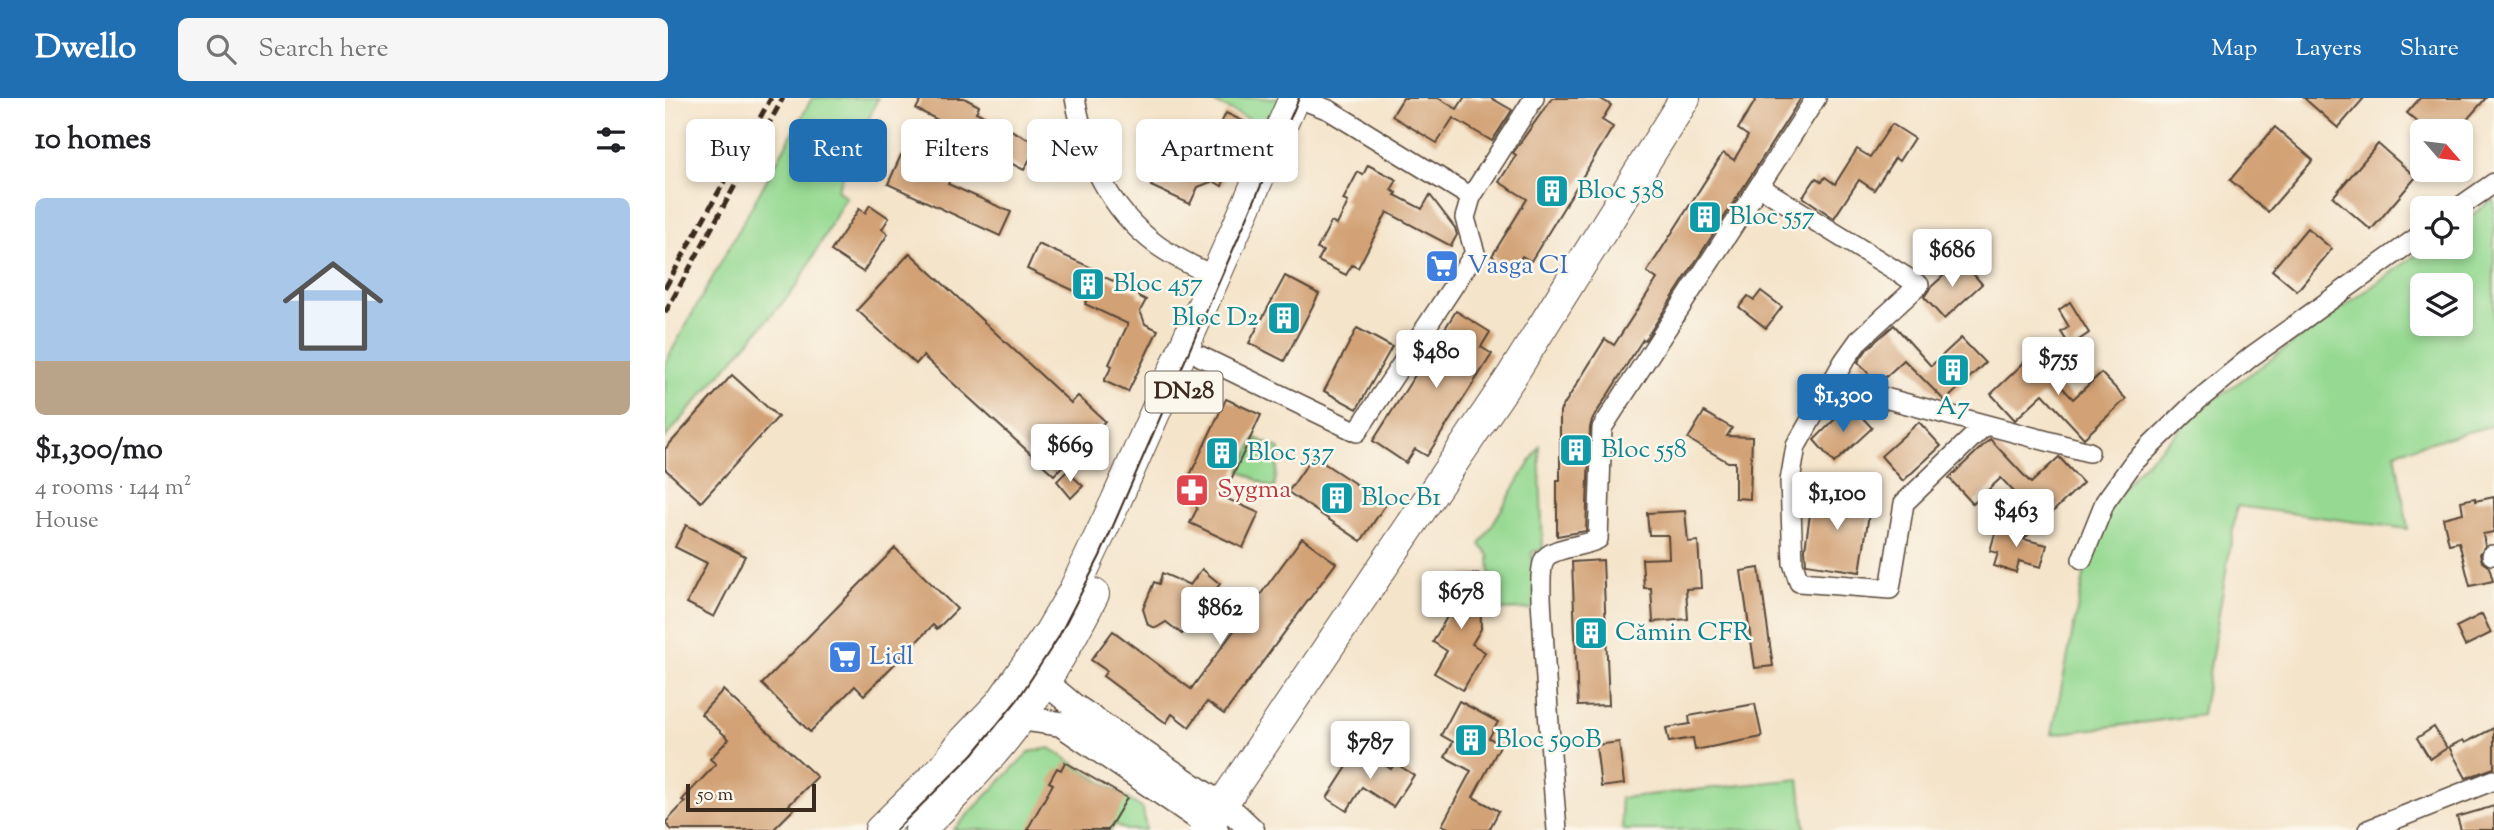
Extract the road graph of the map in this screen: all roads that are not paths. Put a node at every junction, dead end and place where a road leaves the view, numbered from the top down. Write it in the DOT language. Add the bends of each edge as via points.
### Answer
graph roads {
  1 [pos="1075,98"];
  2 [pos="1534,98"];
  3 [pos="1685,98"];
  4 [pos="1705,98"];
  5 [pos="1816,98"];
  6 [pos="1304,99"];
  7 [pos="2494,183"];
  8 [pos="1760,187"];
  9 [pos="1471,197"];
  10 [pos="2473,198"];
  11 [pos="2410,243"];
  12 [pos="1214,276"];
  13 [pos="1200,356"];
  14 [pos="1832,382"];
  15 [pos="1985,425"];
  16 [pos="2089,453"];
  17 [pos="2082,559"];
  18 [pos="1044,681"];
  19 [pos="1020,718"];
  20 [pos="944,767"];
  21 [pos="2494,780"];
  22 [pos="1223,824"];
  23 [pos="880,830"];
  24 [pos="921,830"];
  25 [pos="1557,830"];
  26 [pos="2368,830"];
  1 -- 12 [label="street" via="1102,185 1158,245"];
  2 -- 9 [label="street"];
  3 -- 22 [label="main road"];
  4 -- 22 [label="main road" via="1526,387"];
  5 -- 8 [label="street"];
  6 -- 9 [label="street"];
  6 -- 12 [label="main road, DN28"];
  6 -- 13 [label="main road, DN28"];
  7 -- 10 [label="street"];
  8 -- 14 [label="street" via="1919,285 1859,340"];
  8 -- 25 [label="street" via="1602,428 1598,539 1549,554 1543,561 1543,629"];
  9 -- 13 [label="street" via="1465,218 1475,253 1357,432"];
  11 -- 17 [label="street" via="2252,356 2187,410 2133,463 2105,502"];
  12 -- 20 [label="main road, DN28" via="1092,553 1049,633 1014,686"];
  13 -- 18 [label="main road, DN28" via="1092,597"];
  14 -- 15 [label="street"];
  14 -- 15 [label="street" via="1796,446 1790,481 1793,563 1799,582 1890,589 1903,503"];
  15 -- 16 [label="street"];
  18 -- 19 [label="main road, DN28"];
  18 -- 20 [label="street" via="1032,686"];
  18 -- 22 [label="street"];
  19 -- 22 [label="street" via="1061,724"];
  19 -- 24 [label="main road, DN28"];
  20 -- 23 [label="main road, DN28"];
  21 -- 26 [label="street"];
}
